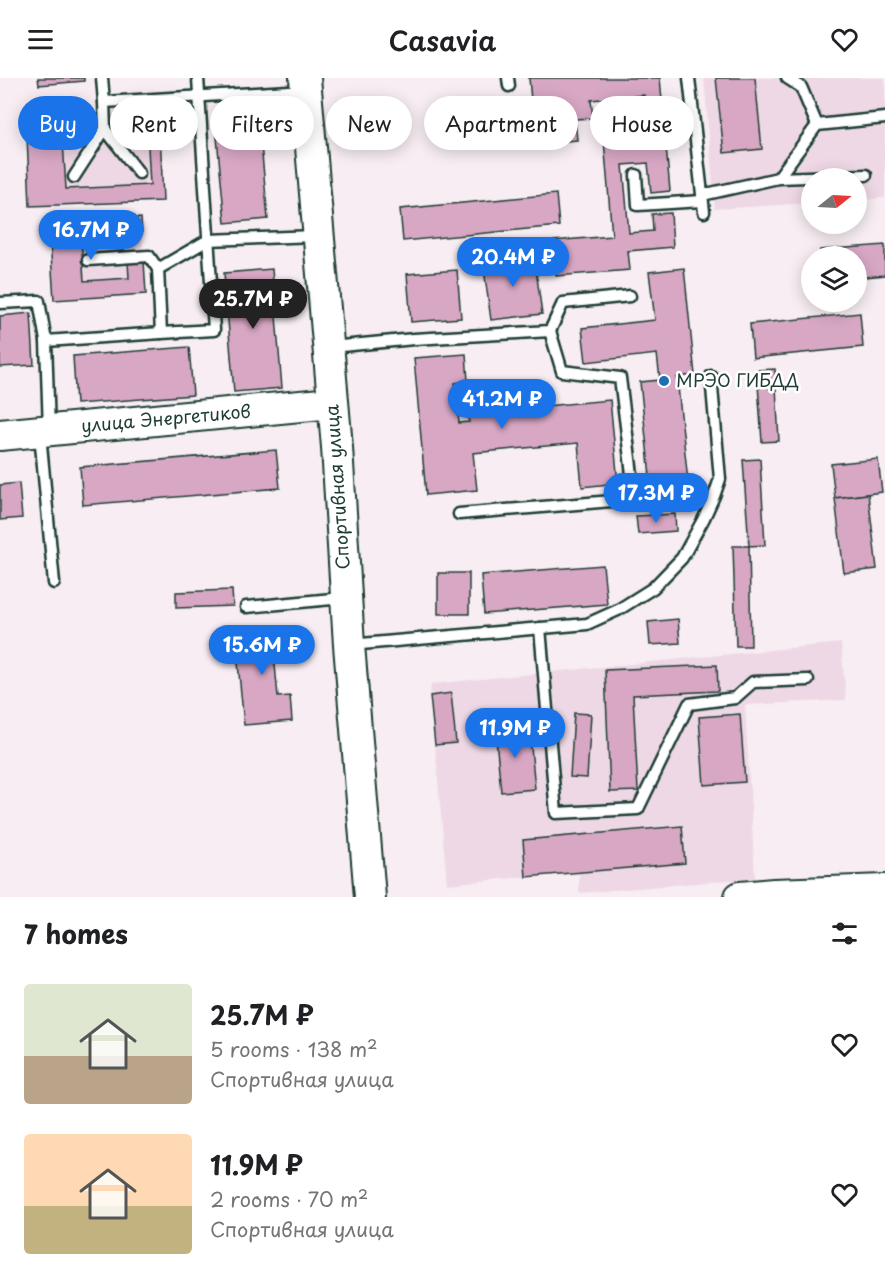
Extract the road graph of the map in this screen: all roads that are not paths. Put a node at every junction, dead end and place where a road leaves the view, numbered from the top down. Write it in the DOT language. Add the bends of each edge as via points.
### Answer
graph roads {
  1 [pos="102,78"];
  2 [pos="198,78"];
  3 [pos="689,78"];
  4 [pos="787,78"];
  5 [pos="305,84"];
  6 [pos="199,96"];
  7 [pos="104,102"];
  8 [pos="885,118"];
  9 [pos="817,125"];
  10 [pos="105,129"];
  11 [pos="139,173"];
  12 [pos="636,175"];
  13 [pos="74,177"];
  14 [pos="801,177"];
  15 [pos="778,178"];
  16 [pos="703,203"];
  17 [pos="318,236"];
  18 [pos="208,240"];
  19 [pos="88,260"];
  20 [pos="158,269"];
  21 [pos="630,296"];
  22 [pos="0,303"];
  23 [pos="550,331"];
  24 [pos="161,333"];
  25 [pos="46,341"];
  26 [pos="328,347"];
  27 [pos="711,376"];
  28 [pos="332,403"];
  29 [pos="44,430"];
  30 [pos="0,435"];
  31 [pos="459,514"];
  32 [pos="54,583"];
  33 [pos="346,597"];
  34 [pos="246,607"];
  35 [pos="540,628"];
  36 [pos="349,645"];
  37 [pos="808,680"];
  38 [pos="885,890"];
  39 [pos="370,897"];
  40 [pos="740,897"];
  1 -- 7 [label="lane"];
  2 -- 6 [label="lane"];
  3 -- 16 [label="lane"];
  4 -- 9 [label="lane" via="801,87"];
  5 -- 6 [label="lane"];
  5 -- 17 [label="street, Спортивная улица"];
  6 -- 7 [label="lane"];
  6 -- 18 [label="lane"];
  7 -- 10 [label="lane"];
  8 -- 9 [label="lane"];
  9 -- 15 [label="lane"];
  10 -- 11 [label="lane"];
  10 -- 13 [label="lane"];
  12 -- 16 [label="lane" via="638,206"];
  14 -- 15 [label="lane"];
  15 -- 16 [label="lane"];
  17 -- 18 [label="lane"];
  17 -- 26 [label="street, Спортивная улица"];
  18 -- 20 [label="lane"];
  18 -- 24 [label="lane" via="214,330"];
  19 -- 20 [label="lane" via="148,255"];
  20 -- 24 [label="lane"];
  21 -- 23 [label="lane" via="563,303"];
  22 -- 25 [label="lane" via="39,301"];
  23 -- 26 [label="lane"];
  23 -- 31 [label="lane" via="562,371 620,378 634,499"];
  24 -- 25 [label="lane"];
  25 -- 29 [label="lane"];
  26 -- 28 [label="street, Спортивная улица"];
  27 -- 35 [label="lane" via="720,479 682,558 653,588 618,610 587,624"];
  28 -- 29 [label="street, улица Энергетиков"];
  28 -- 33 [label="street, Спортивная улица"];
  29 -- 30 [label="street, улица Энергетиков"];
  29 -- 32 [label="lane"];
  33 -- 34 [label="lane"];
  33 -- 36 [label="street, Спортивная улица"];
  35 -- 36 [label="lane"];
  35 -- 37 [label="lane" via="556,813 638,809 689,704 735,698 753,682"];
  36 -- 39 [label="street, Спортивная улица"];
  38 -- 40 [label="street"];
}
